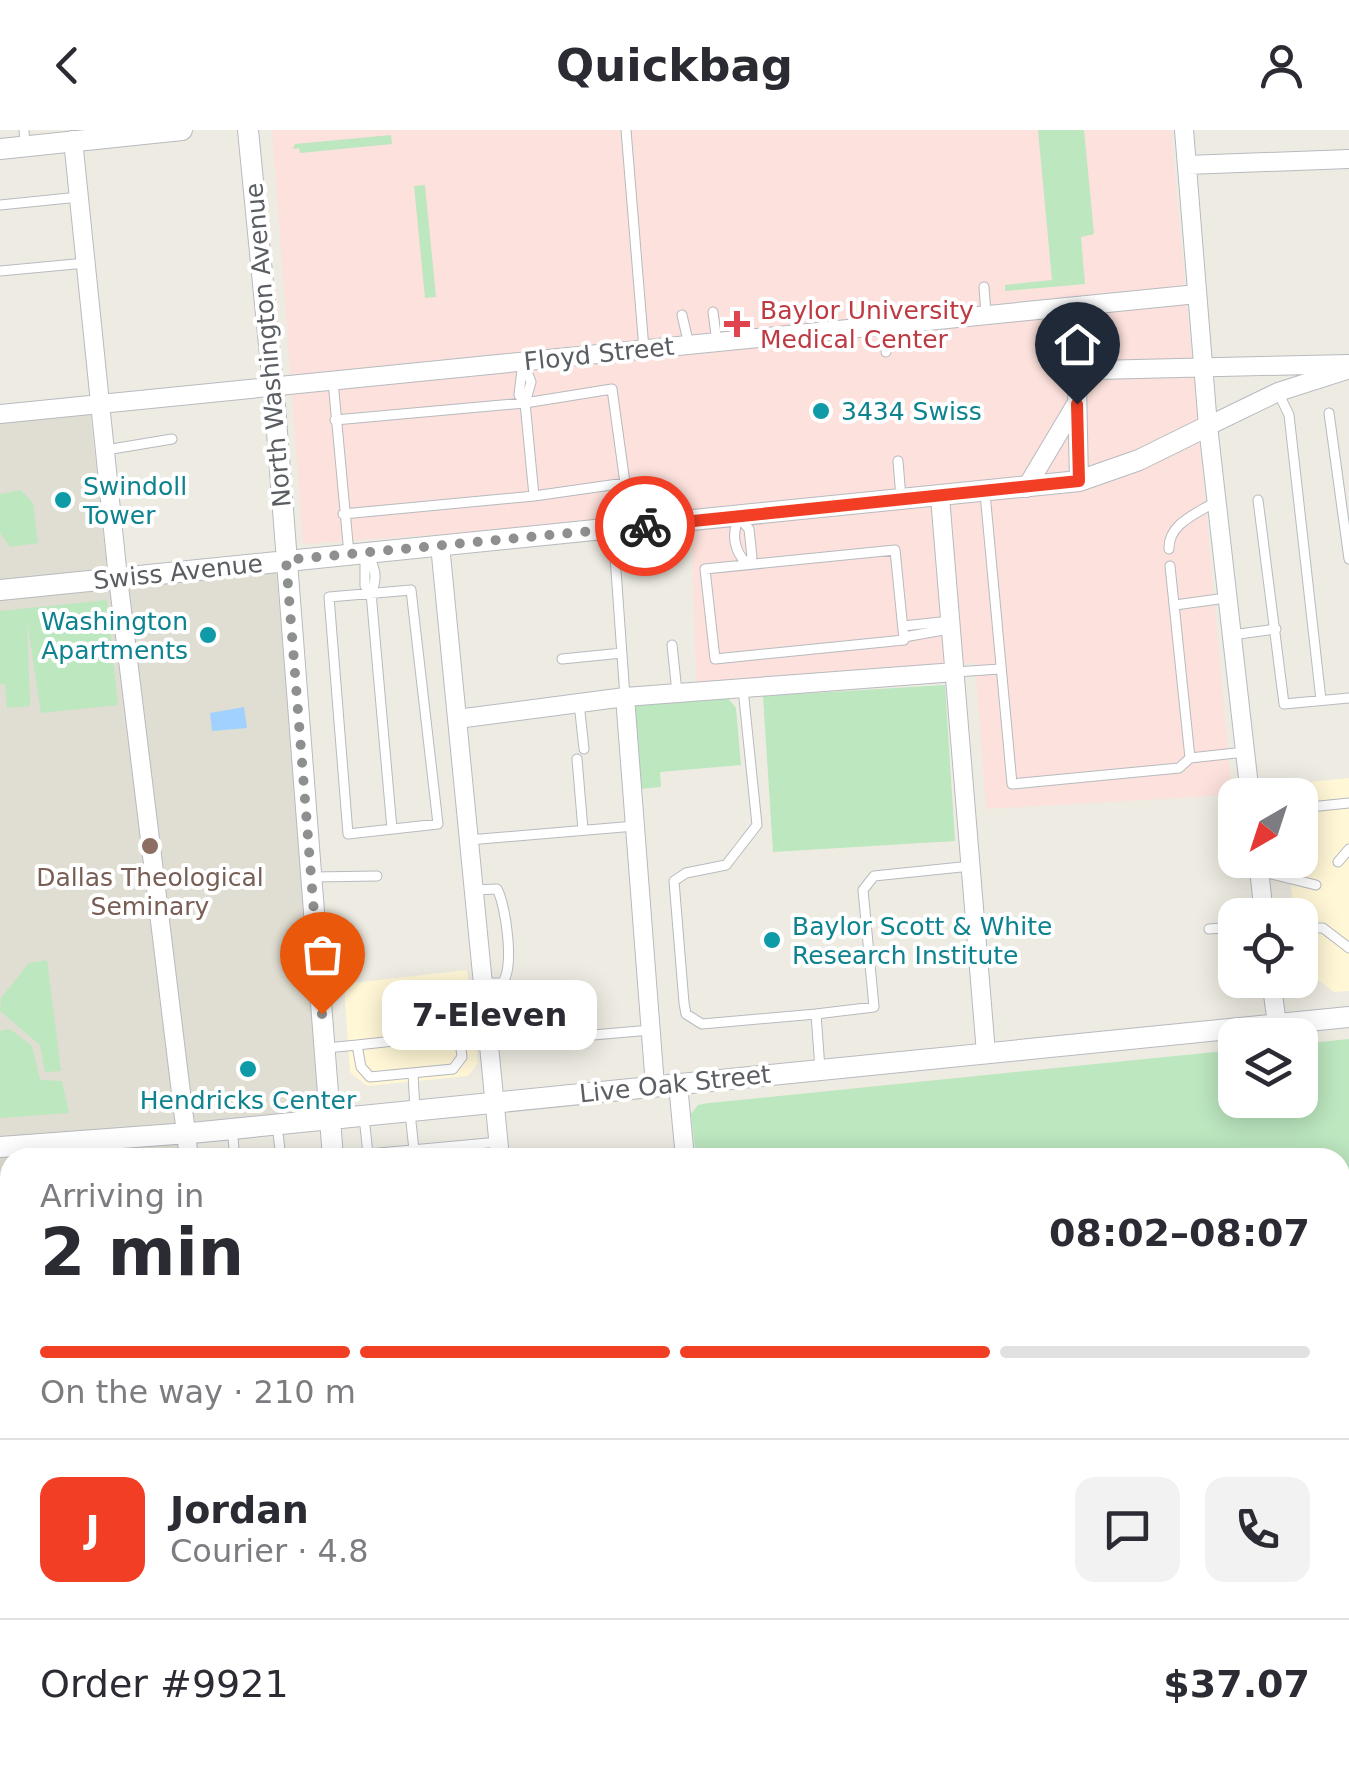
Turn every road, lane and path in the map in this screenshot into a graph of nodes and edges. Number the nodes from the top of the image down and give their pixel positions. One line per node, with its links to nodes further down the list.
1 (182, 130): 5 (street)
2 (248, 130): 28 (street, North Washington Avenue)
3 (626, 130): 22 (lane)
4 (1184, 130): 9 (street)
5 (83, 136): 6 (street); 10 (street)
6 (25, 138): 7 (street)
7 (0, 149)
8 (1349, 160): 9 (street)
9 (1187, 165): 15 (street)
10 (79, 197): 11 (lane); 12 (street)
11 (0, 205)
12 (86, 264): 13 (lane); 31 (street)
13 (0, 271)
14 (984, 287): 17 (lane)
15 (1198, 294): 17 (street, Floyd Street); 25 (street)
16 (713, 312): 20 (lane)
17 (986, 314): 19 (street, Floyd Street)
18 (682, 315): 21 (lane)
19 (884, 325): 20 (street, Floyd Street); 23 (lane)
20 (718, 342): 21 (street, Floyd Street)
21 (689, 344): 22 (street, Floyd Street)
22 (644, 349): 24 (street, Floyd Street)
23 (886, 352)
24 (523, 361): 27 (street, Floyd Street); 30 (lane)
25 (1203, 365): 26 (street); 32 (street); 36 (street)
26 (1349, 367): 29 (street, Swiss Avenue)
27 (333, 380): 28 (street, Floyd Street); 35 (lane)
28 (273, 386): 31 (street, Floyd Street); 55 (street, North Washington Avenue)
29 (1278, 392): 36 (street, Swiss Avenue); 76 (lane)
30 (525, 403): 35 (lane); 43 (lane); 43 (lane)
31 (101, 404): 34 (street, Floyd Street); 38 (street)
32 (1077, 404): 40 (street); 41 (street)
33 (1329, 413): 54 (lane)
34 (0, 414)
35 (335, 420): 48 (lane)
36 (1208, 426): 40 (street, Swiss Avenue); 47 (street)
37 (172, 439): 38 (lane)
38 (106, 450): 58 (street)
39 (898, 461): 46 (lane)
40 (1079, 481): 41 (street, Swiss Avenue)
41 (1026, 488): 42 (street, Swiss Avenue)
42 (985, 493): 44 (street, Swiss Avenue); 70 (lane)
43 (534, 496): 48 (lane)
44 (940, 497): 46 (street, Swiss Avenue); 63 (street)
45 (1258, 500): 64 (lane)
46 (902, 501): 49 (street, Swiss Avenue)
47 (1217, 501): 52 (lane); 61 (street)
48 (343, 514): 53 (lane)
49 (739, 518): 50 (street, Swiss Avenue); 56 (lane)
50 (613, 528): 51 (street, Swiss Avenue); 68 (lane)
51 (440, 545): 53 (street, Swiss Avenue); 78 (street)
52 (1169, 548)
53 (357, 553): 55 (street, Swiss Avenue); 60 (lane)
54 (1349, 559)
55 (286, 560): 58 (street, Swiss Avenue); 94 (street, North Washington Avenue)
56 (746, 564): 65 (lane); 65 (lane)
57 (1170, 566): 62 (lane)
58 (118, 578): 59 (street, Swiss Avenue); 123 (street)
59 (0, 590)
60 (371, 592): 87 (lane); 87 (lane); 87 (lane)
61 (1228, 598): 62 (lane); 66 (street)
62 (1174, 604): 81 (lane)
63 (952, 628): 65 (lane); 71 (street)
64 (1276, 629): 66 (lane); 76 (lane)
65 (903, 632)
66 (1232, 635): 80 (street)
67 (672, 644): 73 (lane)
68 (622, 654): 69 (lane); 74 (lane)
69 (562, 658)
70 (1000, 669): 71 (lane); 81 (lane)
71 (955, 672): 72 (street); 92 (street)
72 (743, 688): 73 (street); 103 (lane)
73 (678, 694): 74 (street)
74 (626, 698): 77 (street); 86 (street)
75 (1349, 698): 76 (lane)
76 (1320, 700)
77 (579, 703): 78 (street); 79 (lane)
78 (457, 719): 89 (street)
79 (584, 748)
80 (1245, 752): 81 (lane); 83 (street)
81 (1190, 758)
82 (577, 759): 88 (lane)
83 (1248, 778)
84 (1349, 803): 85 (lane)
85 (1318, 806)
86 (635, 826): 88 (lane); 106 (street)
87 (392, 829)
88 (583, 830): 89 (lane)
89 (469, 840): 97 (street)
90 (1349, 850): 91 (lane)
91 (1338, 862)
92 (971, 866): 103 (lane); 112 (street)
93 (377, 876): 94 (lane)
94 (311, 878): 111 (street, North Washington Avenue)
95 (1296, 878): 96 (lane)
96 (1316, 885)
97 (473, 890): 102 (street); 102 (lane)
98 (1318, 928): 101 (lane)
99 (1218, 929): 100 (lane)
100 (1210, 930)
101 (1349, 948)
102 (483, 983): 109 (street)
103 (816, 1014): 113 (lane)
104 (1349, 1017): 105 (street, Live Oak Street)
105 (1318, 1020)
106 (651, 1030): 109 (lane); 116 (street)
107 (1218, 1030): 112 (street, Live Oak Street)
108 (459, 1034): 109 (lane); 110 (lane); 114 (lane)
109 (488, 1038): 117 (street)
110 (357, 1045): 111 (lane); 114 (lane)
111 (324, 1049): 120 (street, North Washington Avenue)
112 (986, 1053): 113 (street, Live Oak Street)
113 (820, 1069): 115 (street, Live Oak Street)
114 (413, 1074): 118 (lane)
115 (678, 1084): 116 (street, Live Oak Street); 135 (street)
116 (655, 1086): 117 (street, Live Oak Street)
117 (495, 1102): 118 (street, Live Oak Street); 134 (street)
118 (412, 1110): 119 (street, Live Oak Street); 131 (lane)
119 (364, 1116): 120 (street, Live Oak Street); 130 (lane)
120 (329, 1118): 121 (street, Live Oak Street); 129 (street, North Washington Avenue)
121 (277, 1124): 122 (street, Live Oak Street); 128 (lane)
122 (232, 1129): 123 (street, Live Oak Street); 127 (lane)
123 (186, 1134): 125 (street, Live Oak Street); 126 (street)
124 (463, 1146): 132 (lane); 133 (lane)
125 (0, 1147)
126 (188, 1148)
127 (234, 1148)
128 (280, 1148)
129 (332, 1148)
130 (368, 1148)
131 (414, 1148)
132 (438, 1148)
133 (482, 1148)
134 (500, 1148)
135 (684, 1148)

